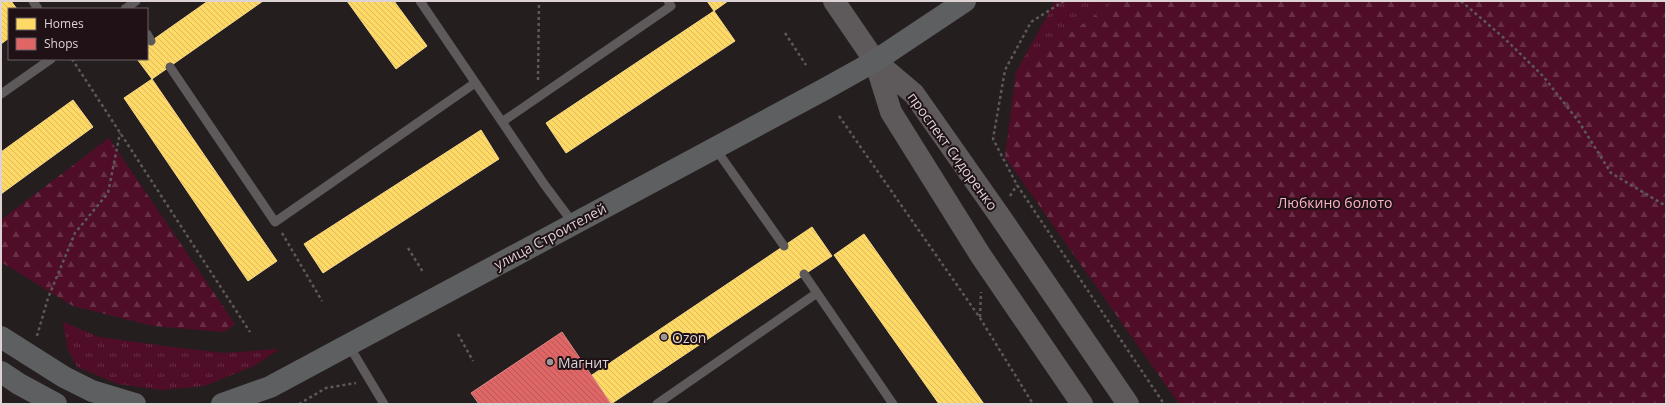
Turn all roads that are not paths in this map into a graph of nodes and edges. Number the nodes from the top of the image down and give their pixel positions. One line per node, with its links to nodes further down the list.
1 (420, 1): 8 (lane)
2 (668, 1): 10 (lane)
3 (834, 1): 6 (main road)
4 (965, 1): 6 (main road, улица Строителей)
5 (50, 60): 9 (lane)
6 (875, 61): 11 (main road, улица Строителей); 26 (main road, проспект Сидоренко); 27 (main road, проспект Сидоренко)
7 (170, 67): 8 (lane)
8 (475, 83): 10 (lane)
9 (1, 94)
10 (502, 122): 12 (lane)
11 (716, 148): 12 (main road, улица Строителей); 13 (lane)
12 (573, 223): 17 (main road, улица Строителей)
13 (784, 246)
14 (804, 274): 15 (lane)
15 (817, 293): 24 (lane); 25 (lane)
16 (1, 336): 19 (main road)
17 (348, 344): 22 (main road, улица Строителей); 23 (lane)
18 (1, 372): 20 (main road)
19 (93, 398): 21 (main road)
20 (56, 404)
21 (135, 404)
22 (222, 404)
23 (384, 404)
24 (657, 404)
25 (893, 404)
26 (1082, 404)
27 (1128, 404)

